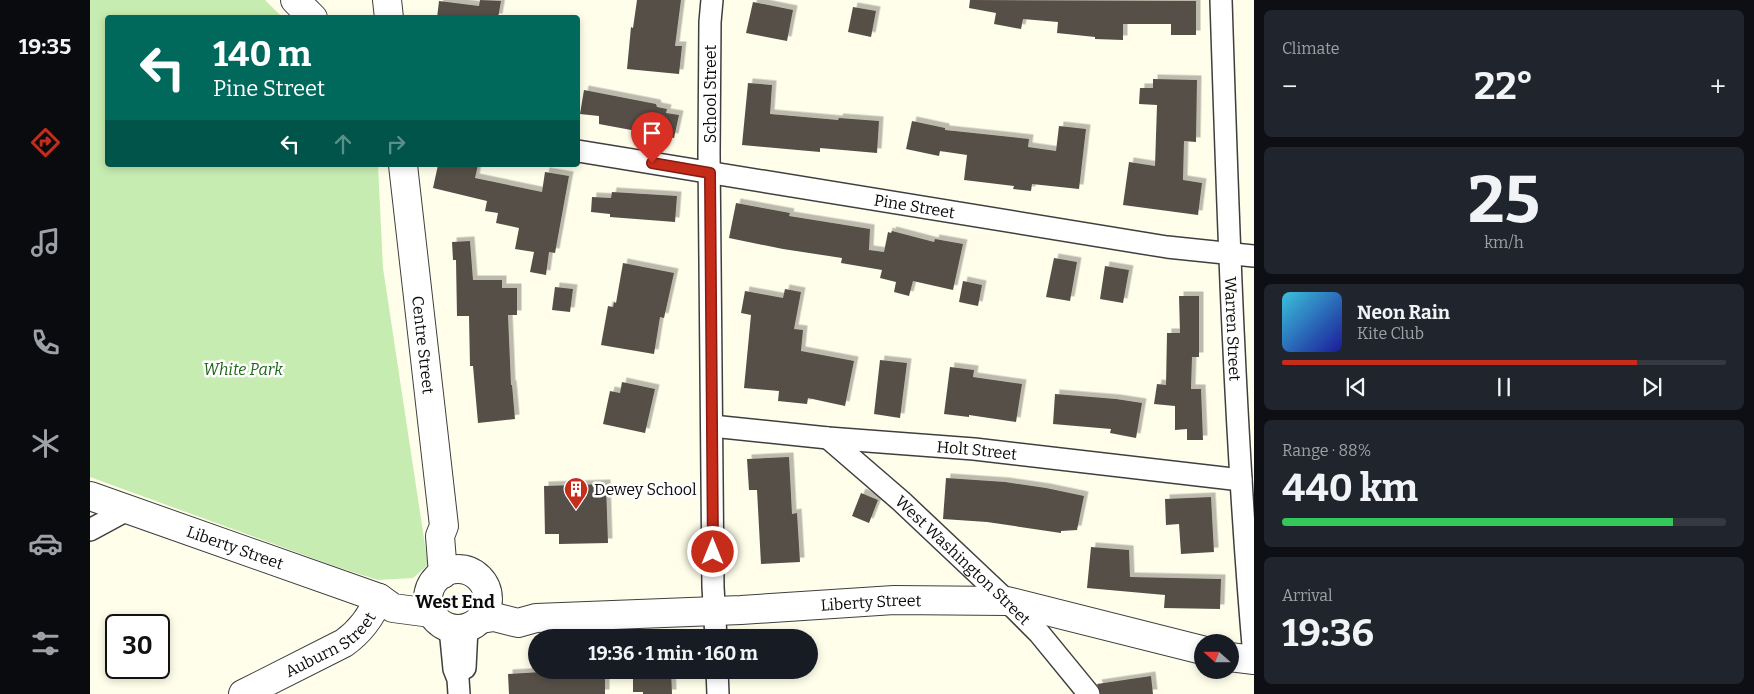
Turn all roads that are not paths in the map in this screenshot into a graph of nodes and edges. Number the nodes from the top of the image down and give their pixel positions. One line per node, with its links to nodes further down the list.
1 (295, 0): 5 (street)
2 (387, 0): 6 (street)
3 (712, 0): 9 (street, School Street)
4 (1221, 0): 10 (street, Warren Street)
5 (310, 15)
6 (388, 15)
7 (580, 151): 9 (street, Pine Street)
8 (404, 167): 20 (street, Centre Street)
9 (710, 173): 10 (street, Pine Street); 12 (street, School Street)
10 (1230, 254): 11 (street, Pine Street); 14 (street, Warren Street)
11 (1254, 256)
12 (712, 426): 13 (street, Holt Street); 21 (street, School Street)
13 (828, 438): 14 (street, Holt Street); 19 (street, West Washington Street)
14 (1241, 480): 24 (street, Warren Street)
15 (90, 496): 16 (street, Liberty Street)
16 (127, 510): 17 (street); 18 (street, Liberty Street)
17 (90, 530)
18 (379, 598): 20 (street, Liberty Street); 27 (street, Auburn Street)
19 (1007, 601): 21 (street, Liberty Street); 22 (street, Liberty Street); 29 (street, West Washington Street)
20 (457, 602): 21 (street, Liberty Street); 26 (street, Centre Street)
21 (715, 624)
22 (1194, 648)
23 (1239, 657): 24 (street)
24 (1254, 658)
25 (717, 679): 28 (street)
26 (459, 686)
27 (243, 694)
28 (718, 694)
29 (1089, 694)

